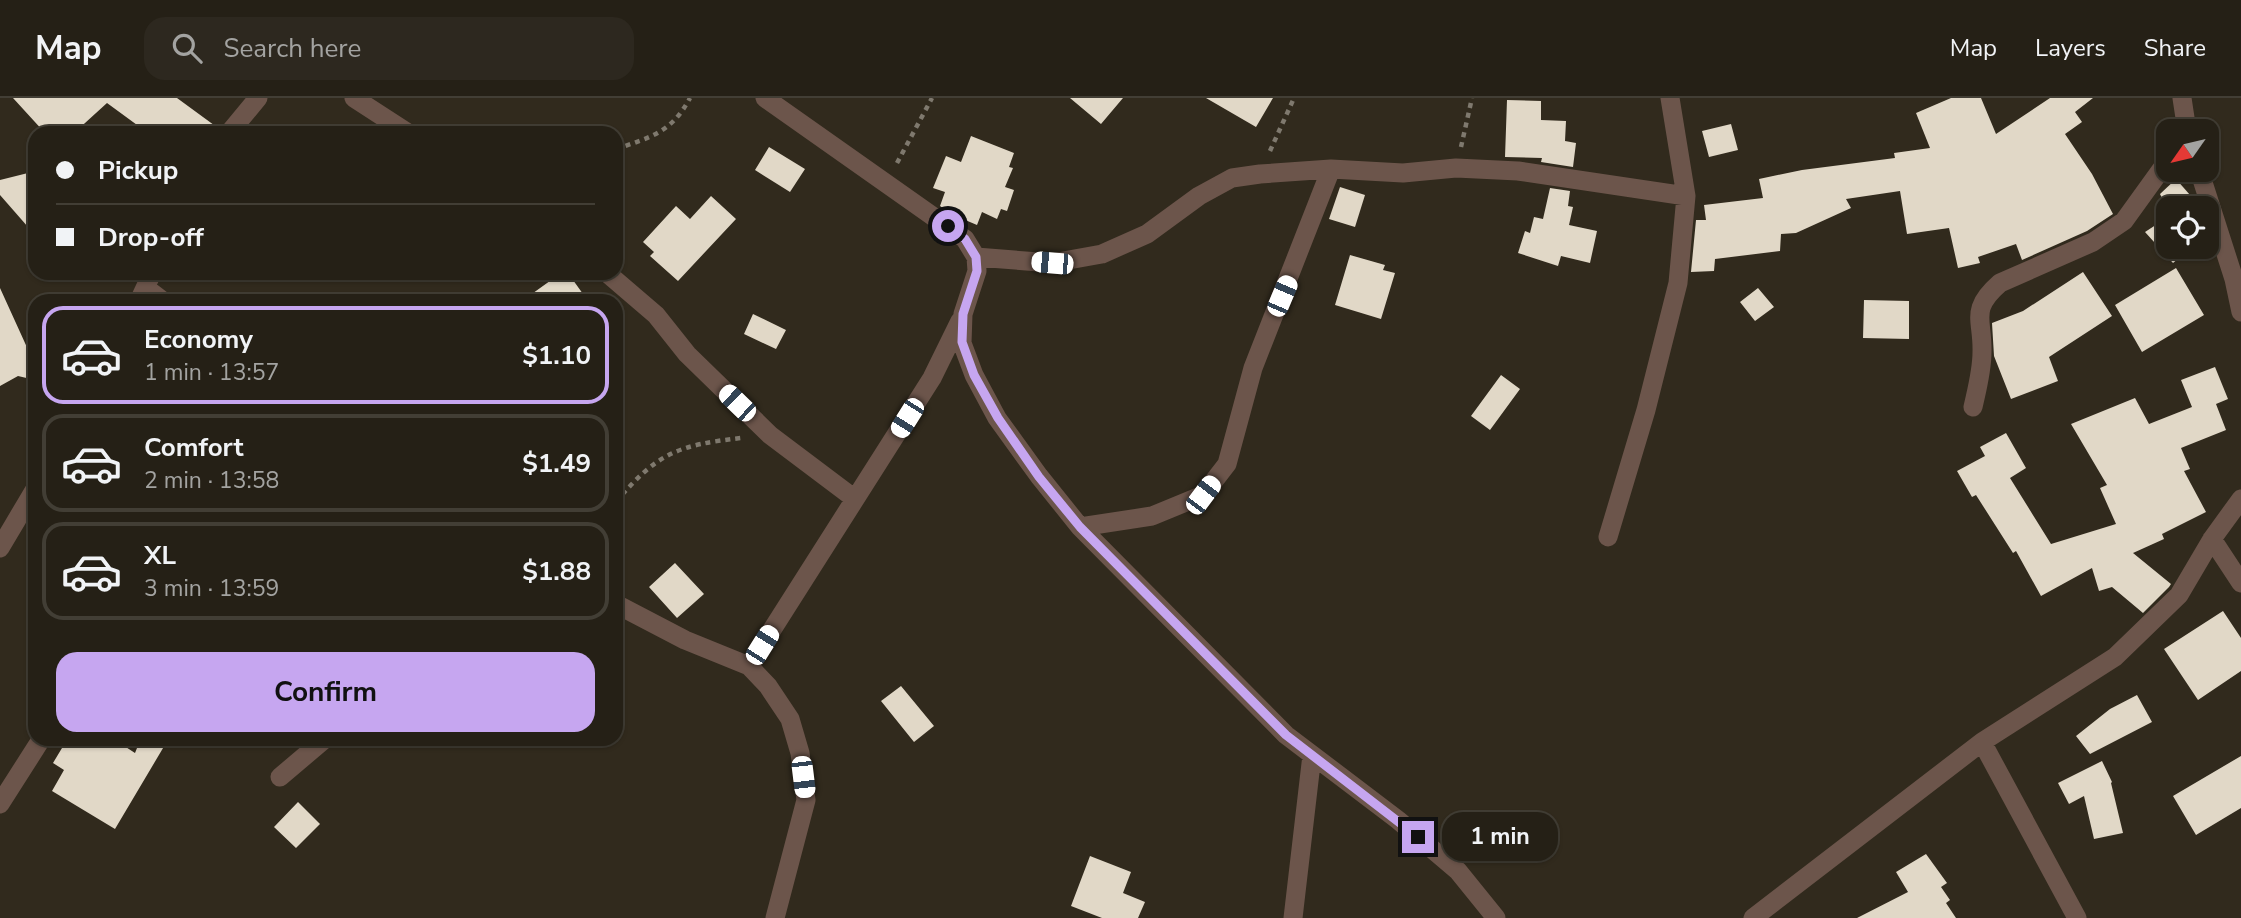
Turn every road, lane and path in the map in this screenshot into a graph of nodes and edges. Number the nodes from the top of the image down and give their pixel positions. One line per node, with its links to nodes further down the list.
1 (258, 98): 11 (street)
2 (354, 98): 12 (street)
3 (690, 98): 13 (path)
4 (765, 98): 19 (street)
5 (932, 98): 19 (path)
6 (1294, 98): 16 (path)
7 (1472, 98): 14 (path)
8 (1670, 98): 20 (street)
9 (2182, 98): 10 (street)
10 (2185, 119)
11 (235, 126)
12 (397, 126)
13 (623, 147)
14 (1456, 168): 15 (street); 20 (street)
15 (1331, 169): 16 (street); 32 (street)
16 (1260, 174): 21 (street)
17 (2156, 177): 26 (street)
18 (2203, 182): 22 (street)
19 (886, 183): 21 (street)
20 (1686, 196): 33 (street)
21 (976, 257): 25 (street)
22 (2237, 278): 24 (street)
23 (615, 280): 27 (street)
24 (2241, 312)
25 (963, 314): 29 (street); 32 (street)
26 (1973, 407)
27 (770, 435): 28 (path); 29 (street)
28 (623, 494)
29 (855, 499): 38 (street)
30 (2241, 499): 34 (street)
31 (28, 501): 35 (street)
32 (1080, 527): 42 (street)
33 (1608, 537)
34 (2212, 539): 36 (street); 39 (street)
35 (0, 548)
36 (2241, 583)
37 (623, 608): 38 (street)
38 (749, 666): 45 (street)
39 (1982, 742): 48 (street); 49 (street)
40 (37, 746): 44 (street)
41 (317, 746): 43 (street)
42 (1312, 755): 46 (street); 47 (street)
43 (280, 777)
44 (0, 804)
45 (775, 918)
46 (1293, 918)
47 (1496, 918)
48 (1753, 918)
49 (2077, 918)

